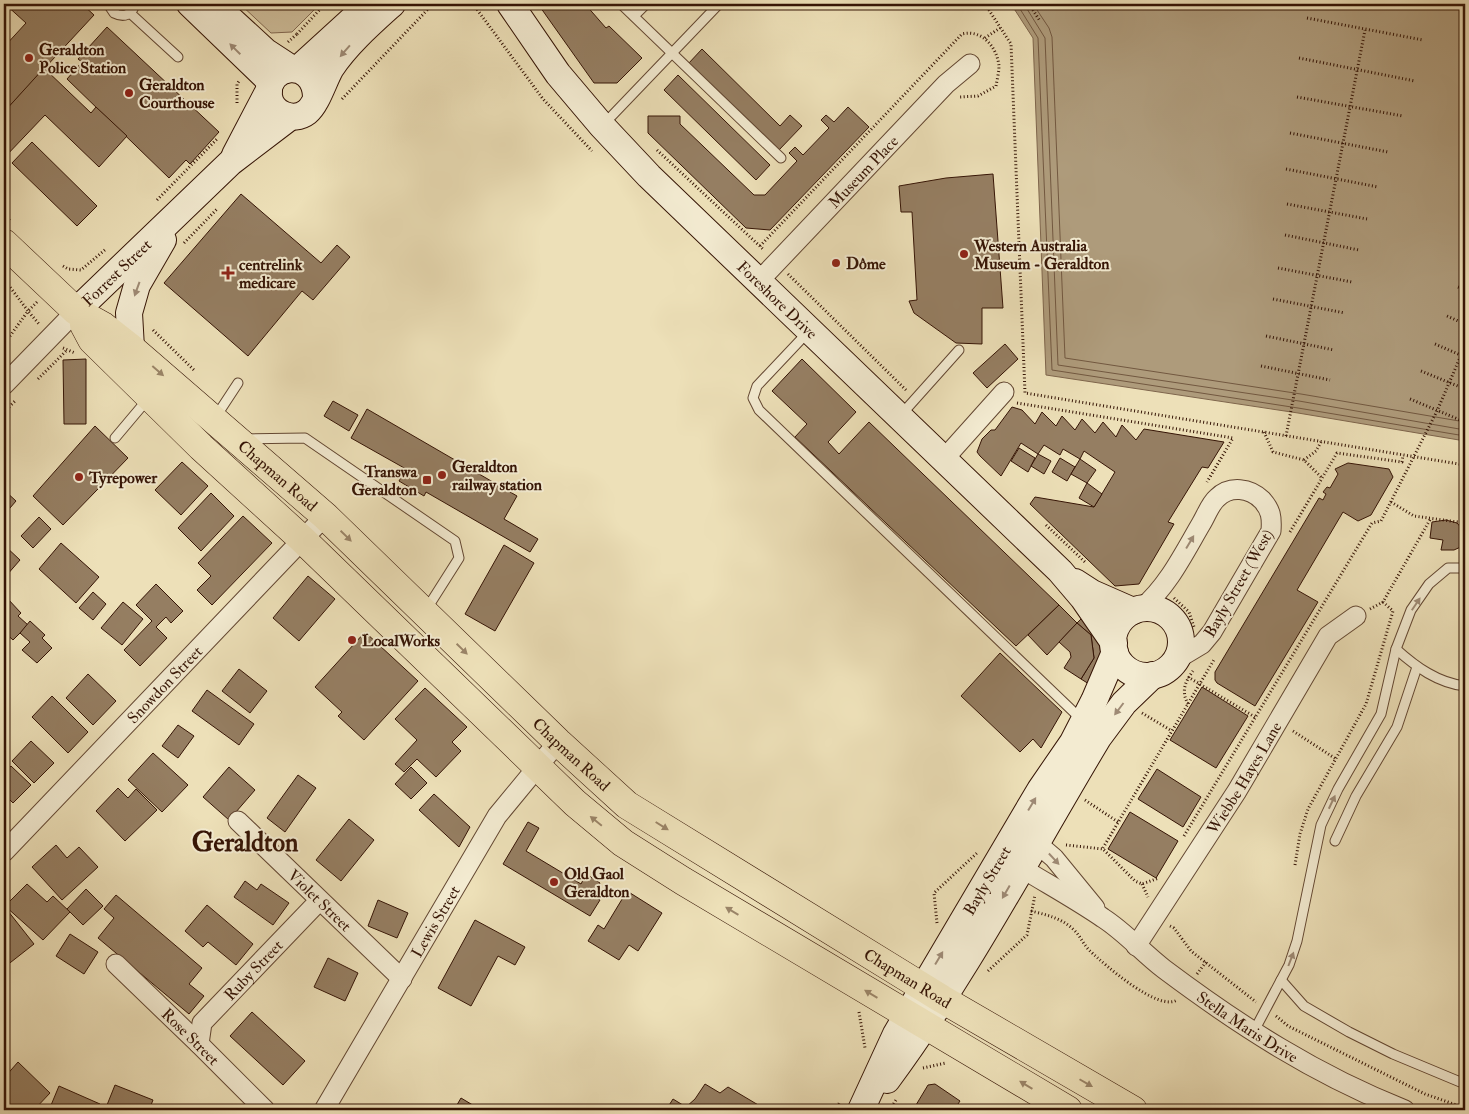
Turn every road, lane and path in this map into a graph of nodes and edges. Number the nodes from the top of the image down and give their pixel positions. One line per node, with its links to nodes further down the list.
1 (108, 4): 15 (lane)
2 (135, 4): 15 (lane)
3 (190, 4): 27 (street, one-way to 3)
4 (214, 4): 27 (street)
5 (325, 4): 21 (path)
6 (367, 4): 27 (street, Forrest Street)
7 (392, 4): 30 (street, one-way to 30)
8 (433, 4): 30 (path)
9 (621, 4): 16 (lane)
10 (646, 4): 16 (lane)
11 (718, 4): 23 (lane)
12 (985, 4): 19 (path)
13 (1029, 4): 18 (path)
14 (510, 6): 35 (street, Foreshore Drive)
15 (130, 13): 24 (lane)
16 (634, 16): 23 (lane)
17 (1307, 18): 22 (path)
18 (1040, 21)
19 (1000, 28): 52 (path); 99 (path)
20 (1365, 30): 100 (path)
21 (303, 40)
22 (1423, 40)
23 (672, 52): 35 (lane); 40 (lane)
24 (178, 57)
25 (1299, 58): 28 (path)
26 (970, 64): 60 (street, Museum Place)
27 (282, 78): 30 (street); 34 (street); 41 (street, Forrest Street)
28 (1415, 80)
29 (1297, 97): 33 (path)
30 (328, 98): 34 (street, Forrest Street)
31 (237, 103): 32 (path)
32 (234, 112)
33 (1403, 116)
34 (290, 117): 41 (street, Forrest Street)
35 (602, 126): 60 (street, Foreshore Drive)
36 (1290, 133): 39 (path)
37 (221, 136): 46 (path)
38 (650, 144): 52 (path)
39 (1388, 152)
40 (781, 158)
41 (231, 162): 46 (street, Forrest Street)
42 (1286, 169): 43 (path)
43 (1378, 187)
44 (222, 203): 53 (path)
45 (1288, 204): 48 (path)
46 (166, 208): 67 (street, Forrest Street); 78 (street, one-way to 78)
47 (4, 215): 49 (path)
48 (1367, 219)
49 (11, 235): 67 (main road, Chapman Road)
50 (1285, 236): 54 (path)
51 (112, 244): 56 (path)
52 (760, 246): 55 (path)
53 (177, 250)
54 (1359, 250)
55 (766, 252)
56 (60, 264)
57 (1278, 268): 61 (path)
58 (784, 270): 95 (path)
59 (4, 279): 66 (path)
60 (759, 280): 73 (street, Foreshore Drive)
61 (1352, 282)
62 (1458, 287): 63 (path)
63 (1465, 290)
64 (1273, 299): 68 (path)
65 (34, 304): 66 (path)
66 (28, 311): 70 (path); 74 (path)
67 (76, 311): 78 (main road, Chapman Road); 90 (street, Forrest Street); 92 (main road, Chapman Road)
68 (1345, 313)
69 (1446, 316): 71 (path)
70 (37, 321)
71 (1465, 324)
72 (151, 329): 86 (path)
73 (810, 330): 95 (street, Foreshore Drive); 137 (lane)
74 (10, 336)
75 (1266, 336): 80 (path)
76 (1435, 344): 82 (path)
77 (1465, 346): 82 (path)
78 (131, 348): 97 (main road, Chapman Road, one-way to 97)
79 (959, 350): 95 (lane)
80 (1334, 350)
81 (66, 351): 85 (path)
82 (1463, 356): 88 (path)
83 (1261, 366): 87 (path)
84 (1422, 371): 88 (path)
85 (44, 373)
86 (199, 375)
87 (1330, 380)
88 (1450, 382): 91 (path); 96 (path)
89 (238, 383): 97 (lane)
90 (4, 384)
91 (1465, 389)
92 (151, 396): 101 (lane); 116 (main road, Chapman Road)
93 (1007, 397): 106 (street); 110 (path)
94 (1410, 400): 96 (path)
95 (907, 407): 106 (street, Foreshore Drive)
96 (1437, 411): 98 (path); 105 (path)
97 (214, 420): 102 (main road, Chapman Road)
98 (1465, 422)
99 (1264, 432): 100 (path); 107 (path)
100 (1286, 436): 103 (path)
101 (115, 438)
102 (236, 439): 112 (main road, Chapman Road); 121 (lane)
103 (1321, 442): 104 (path); 107 (path)
104 (1403, 455): 105 (path); 109 (path)
105 (1414, 457): 108 (path); 111 (path)
106 (944, 459): 118 (street, Foreshore Drive)
107 (1304, 460): 109 (path)
108 (1465, 465)
109 (1322, 478): 115 (path)
110 (1205, 485)
111 (1391, 502): 113 (path); 136 (path)
112 (325, 516): 116 (street, Snowdon Street); 121 (main road, Chapman Road, one-way to 121)
113 (1431, 518): 114 (path); 141 (path)
114 (1465, 523)
115 (1287, 537)
116 (303, 540): 142 (main road, Chapman Road); 150 (street, Snowdon Street)
117 (1465, 568): 125 (lane, one-way to 117)
118 (1060, 571): 120 (street, Foreshore Drive); 124 (street, Foreshore Drive)
119 (1168, 593): 123 (path)
120 (1137, 610): 124 (street); 130 (street); 130 (street, Bayly Street (West), one-way to 130)
121 (424, 612): 140 (main road, Chapman Road, one-way to 140)
122 (1356, 616): 161 (street, Wiebbe Hayes Lane)
123 (1195, 632)
124 (1115, 647): 131 (street); 137 (street, Bayly Street)
125 (1396, 649): 129 (lane); 167 (lane, one-way to 125)
126 (1216, 656): 128 (path)
127 (1203, 663): 128 (path)
128 (1211, 665): 132 (path)
129 (1418, 667): 133 (lane); 147 (lane)
130 (1187, 668): 131 (street); 132 (path); 134 (path)
131 (1153, 675): 146 (street, Bayly Street, one-way to 146)
132 (1200, 684): 134 (path); 136 (path)
133 (1465, 686)
134 (1188, 704): 139 (path)
135 (1135, 708): 139 (path)
136 (1255, 717): 148 (path)
137 (1084, 721): 146 (street, Bayly Street, one-way to 137)
138 (1287, 727): 141 (path)
139 (1172, 731): 145 (path)
140 (558, 742): 142 (street, Lewis Street); 168 (main road, Chapman Road, one-way to 168)
141 (1336, 759): 152 (path)
142 (537, 766): 166 (street, Lewis Street); 173 (main road, Chapman Road, one-way to 142)
143 (1082, 799): 145 (path)
144 (238, 821): 157 (street, Violet Street)
145 (1118, 822): 149 (path)
146 (1038, 839): 149 (path); 151 (street, Bayly Street); 159 (street, Stella Maris Drive, one-way to 159)
147 (1335, 841)
148 (1179, 845)
149 (1103, 849): 154 (path)
150 (4, 852)
151 (1011, 861): 159 (street, Stella Maris Drive); 168 (street, Bayly Street)
152 (1296, 865)
153 (1163, 870): 154 (path)
154 (1142, 884): 156 (path)
155 (1035, 895): 158 (path)
156 (1148, 897)
157 (319, 901): 166 (street, Violet Street); 175 (street, Ruby Street)
158 (1031, 911): 164 (path); 169 (path)
159 (1104, 918): 161 (street, Stella Maris Drive)
160 (1168, 925): 162 (path)
161 (1136, 946): 174 (street, Stella Maris Drive)
162 (1206, 962): 165 (path); 170 (path)
163 (116, 964): 175 (street, Rose Street)
164 (986, 972)
165 (1194, 978)
166 (402, 979): 181 (street, Lewis Street)
167 (1281, 980): 174 (lane); 177 (lane)
168 (932, 993): 173 (street, Bayly Street); 185 (main road, Chapman Road, one-way to 185)
169 (1181, 997)
170 (1251, 998)
171 (859, 1011): 176 (path)
172 (1277, 1016): 179 (path)
173 (916, 1021): 178 (street, Bayly Street); 183 (street, Bayly Street); 184 (main road, Chapman Road, one-way to 173)
174 (1253, 1033): 186 (street, Stella Maris Drive)
175 (199, 1044): 180 (street, Rose Street)
176 (867, 1055)
177 (1465, 1084)
178 (852, 1102): 182 (path)
179 (1465, 1108)
180 (265, 1110)
181 (324, 1110)
182 (835, 1110)
183 (865, 1110)
184 (1068, 1110)
185 (1133, 1110)
186 (1405, 1110)

